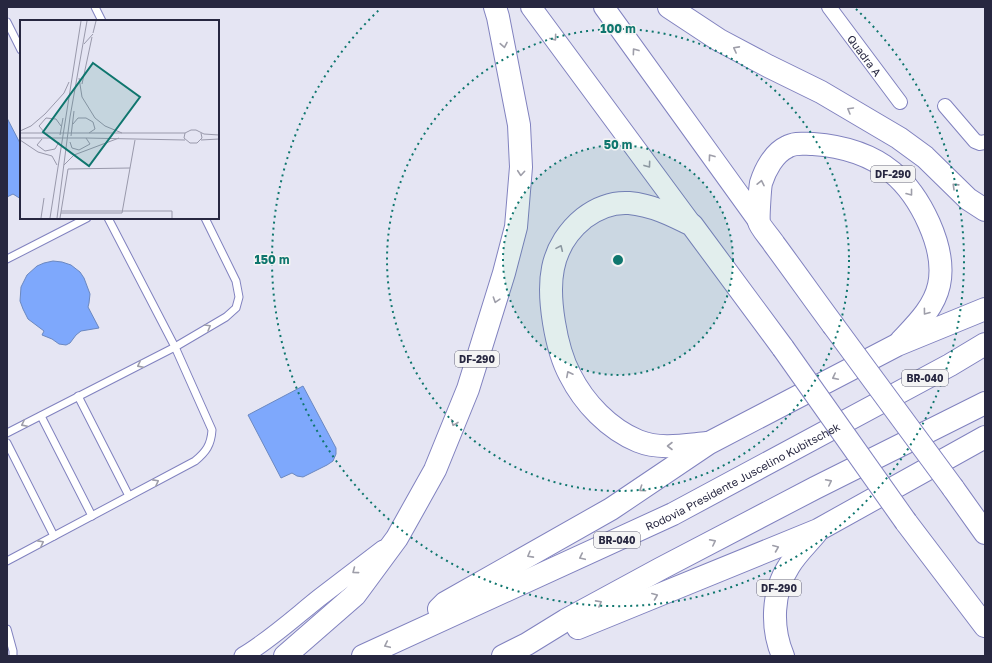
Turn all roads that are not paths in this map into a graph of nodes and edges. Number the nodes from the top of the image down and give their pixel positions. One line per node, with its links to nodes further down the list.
1 (95, 7): 7 (lane)
2 (495, 7): 36 (highway, DF-290, one-way to 36)
3 (531, 7): 18 (main road, one-way to 18)
4 (604, 7): 17 (main road, one-way to 4)
5 (669, 7): 13 (highway, DF-290, one-way to 5)
6 (830, 7): 10 (street, Quadra A)
7 (102, 20)
8 (7, 22): 9 (lane)
9 (20, 48)
10 (900, 102)
11 (945, 106): 12 (street)
12 (985, 142)
13 (985, 210)
14 (85, 219): 19 (lane)
15 (109, 219): 23 (lane)
16 (205, 219): 23 (lane, one-way to 16)
17 (759, 222): 22 (highway, DF-290, one-way to 22); 34 (highway, bridge)
18 (692, 225): 30 (highway, one-way to 18); 38 (highway, bridge)
19 (7, 258)
20 (985, 309): 22 (highway)
21 (985, 344): 40 (highway, Rodovia Presidente Juscelino Kubitschek / BR-040, one-way to 40)
22 (897, 345): 30 (highway, one-way to 30)
23 (175, 347): 24 (lane, one-way to 24); 31 (lane, one-way to 23)
24 (78, 396): 26 (lane); 31 (lane)
25 (985, 403): 41 (highway, one-way to 25)
26 (41, 416): 27 (lane, one-way to 27); 32 (lane)
27 (7, 433)
28 (983, 439): 33 (highway)
29 (7, 443): 35 (lane)
30 (709, 443): 40 (highway, one-way to 40)
31 (129, 496): 32 (lane)
32 (92, 516): 35 (lane)
33 (818, 530): 41 (highway, one-way to 33); 47 (highway, DF-290)
34 (985, 533)
35 (54, 536): 37 (lane, one-way to 35)
36 (397, 538): 43 (street, one-way to 43); 44 (highway, DF-290)
37 (7, 561)
38 (985, 626)
39 (7, 629): 42 (lane)
40 (415, 632): 45 (highway, Rodovia Presidente Juscelino Kubitschek / BR-040, one-way to 45)
41 (527, 644): 46 (highway)
42 (13, 656)
43 (243, 656)
44 (285, 656)
45 (363, 656)
46 (504, 656)
47 (783, 656)

